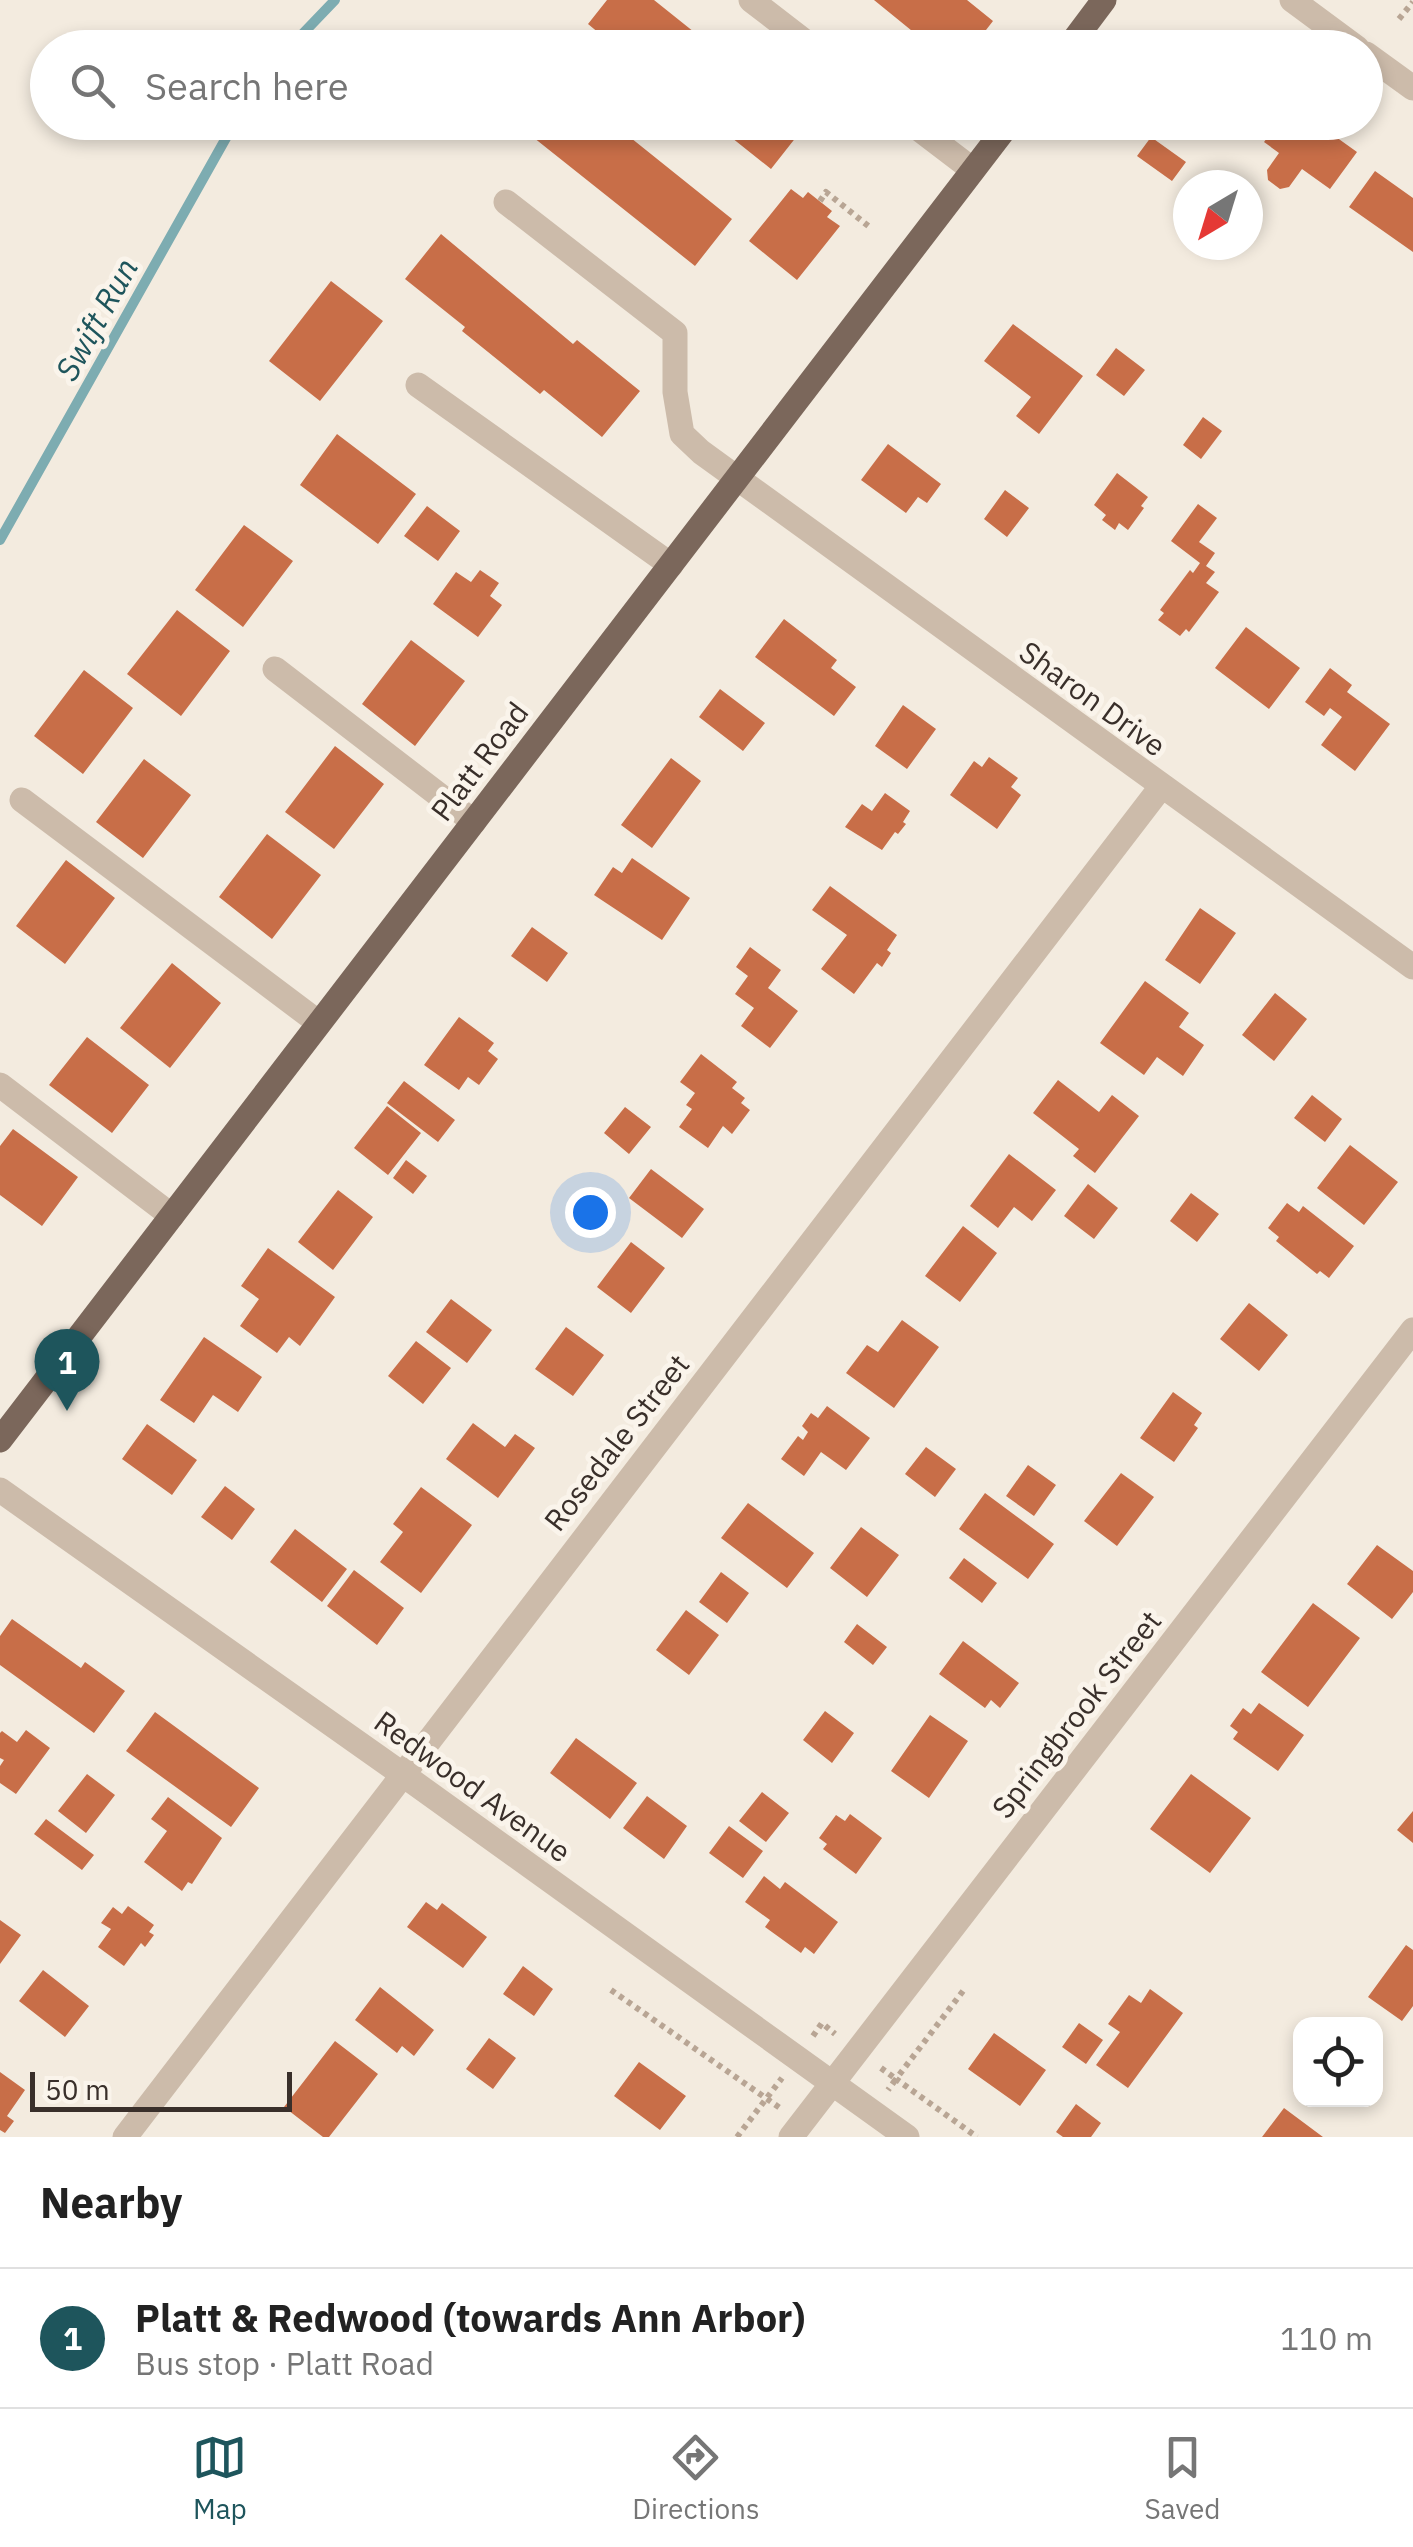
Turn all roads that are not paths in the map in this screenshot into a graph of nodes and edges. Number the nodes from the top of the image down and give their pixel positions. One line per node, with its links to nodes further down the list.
1 (751, 0): 4 (street)
2 (1104, 0): 5 (main road)
3 (1292, 0): 6 (street)
4 (790, 30)
5 (1082, 30)
6 (1333, 30)
7 (1383, 66): 8 (street)
8 (1413, 88)
9 (934, 140): 11 (street)
10 (996, 140): 11 (main road, Platt Road)
11 (973, 170): 14 (main road, Platt Road)
12 (506, 202): 14 (street, Sharon Drive)
13 (418, 386): 15 (street)
14 (736, 478): 15 (main road, Platt Road); 17 (street, Sharon Drive)
15 (671, 565): 19 (main road, Platt Road)
16 (275, 669): 19 (street)
17 (1161, 788): 20 (street, Sharon Drive); 27 (street, Rosedale Street)
18 (22, 800): 21 (street)
19 (474, 822): 21 (main road, Platt Road)
20 (1413, 967)
21 (319, 1023): 23 (main road, Platt Road)
22 (0, 1085): 23 (street)
23 (172, 1216): 25 (main road, Platt Road)
24 (1413, 1330): 28 (street, Springbrook Street)
25 (0, 1440)
26 (0, 1490): 27 (street, Redwood Avenue)
27 (402, 1774): 28 (street, Redwood Avenue); 30 (street, Rosedale Street)
28 (832, 2083): 29 (street, Springbrook Street); 31 (street, Redwood Avenue)
29 (796, 2130)
30 (125, 2137)
31 (907, 2137)

